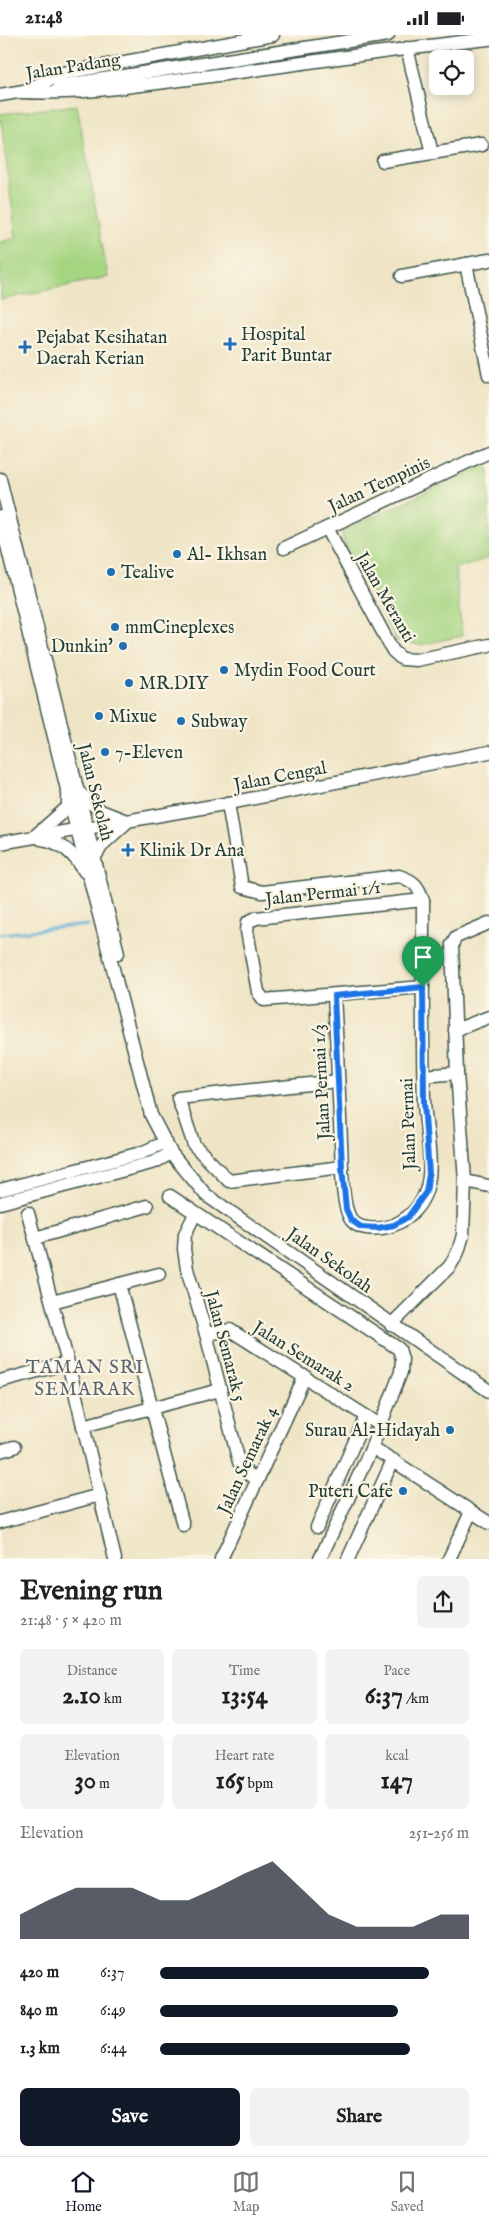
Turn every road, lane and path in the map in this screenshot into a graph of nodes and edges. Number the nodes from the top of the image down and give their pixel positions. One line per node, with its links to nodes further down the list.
1 (273, 35): 5 (street)
2 (388, 35): 5 (street, Jalan Padang)
3 (489, 39): 4 (street)
4 (406, 48): 5 (street); 8 (street)
5 (22, 92): 6 (street, Jalan Padang)
6 (0, 95)
7 (481, 145): 8 (street)
8 (432, 153): 9 (street)
9 (383, 161)
10 (489, 260): 11 (street)
11 (466, 264): 12 (street); 13 (street)
12 (402, 276)
13 (489, 375)
14 (489, 452): 17 (street, Jalan Tempinis)
15 (0, 479): 21 (street, Jalan Sekolah)
16 (0, 517): 21 (street, Jalan Sekolah)
17 (327, 528): 18 (street, Jalan Tempinis); 19 (street, Jalan Meranti)
18 (284, 548)
19 (489, 645)
20 (489, 752): 22 (street, Jalan Cengal)
21 (73, 794): 23 (street); 24 (street, Jalan Sekolah); 25 (street)
22 (228, 803): 23 (street, Jalan Cengal); 29 (street)
23 (128, 821): 24 (street, Jalan Cengal); 27 (street)
24 (82, 829): 25 (street, Jalan Cengal); 27 (street, Jalan Sekolah); 28 (street, Jalan Sekolah)
25 (34, 838): 26 (street, Jalan Cengal); 28 (street)
26 (0, 843)
27 (94, 858): 39 (street, Jalan Sekolah)
28 (90, 882): 38 (street, Jalan Sekolah)
29 (424, 900): 31 (street, Jalan Permai); 32 (street, Jalan Permai 1/1)
30 (489, 923): 34 (street)
31 (423, 987): 32 (street); 36 (street, Jalan Permai)
32 (334, 996): 37 (street, Jalan Permai 1/3)
33 (489, 1017): 34 (street)
34 (455, 1029): 35 (street)
35 (457, 1073): 36 (street); 42 (street)
36 (424, 1076): 41 (street, Jalan Permai)
37 (338, 1081): 41 (street, Jalan Permai 1/3); 41 (street)
38 (151, 1115): 39 (street, Jalan Sekolah); 40 (street)
39 (169, 1148): 40 (street); 46 (street); 54 (street, Jalan Sekolah)
40 (141, 1153): 44 (street)
41 (342, 1167)
42 (464, 1181): 43 (street); 54 (street)
43 (489, 1186)
44 (0, 1190)
45 (170, 1196): 49 (street)
46 (0, 1203)
47 (147, 1206): 50 (street)
48 (28, 1213): 50 (street)
49 (195, 1215): 55 (street, Jalan Semarak 5); 63 (street)
50 (35, 1238): 53 (street)
51 (159, 1274): 52 (street)
52 (119, 1284): 53 (street); 61 (street)
53 (52, 1302): 56 (street)
54 (391, 1325): 60 (street, Jalan Sekolah)
55 (206, 1334): 57 (street, Jalan Semarak 2); 59 (street, Jalan Semarak 5)
56 (68, 1363): 58 (street); 64 (street)
57 (305, 1376): 62 (street, Jalan Semarak 2); 69 (street, Jalan Semarak 4)
58 (0, 1380)
59 (220, 1389): 61 (street); 69 (street, Jalan Semarak 5)
60 (489, 1391)
61 (152, 1408): 64 (street); 74 (street)
62 (366, 1416): 63 (street, Jalan Semarak 2); 75 (street)
63 (380, 1425): 66 (street)
64 (83, 1426): 70 (street)
65 (14, 1447): 67 (street)
66 (372, 1447): 68 (street); 78 (street)
67 (0, 1451)
68 (393, 1460): 71 (street); 79 (street)
69 (258, 1479): 77 (street, Jalan Semarak 4)
70 (100, 1495): 72 (street); 76 (street)
71 (471, 1512): 73 (street); 80 (street)
72 (0, 1522)
73 (489, 1523)
74 (183, 1525)
75 (317, 1527)
76 (115, 1559)
77 (222, 1559)
78 (320, 1559)
79 (348, 1559)
80 (449, 1559)

